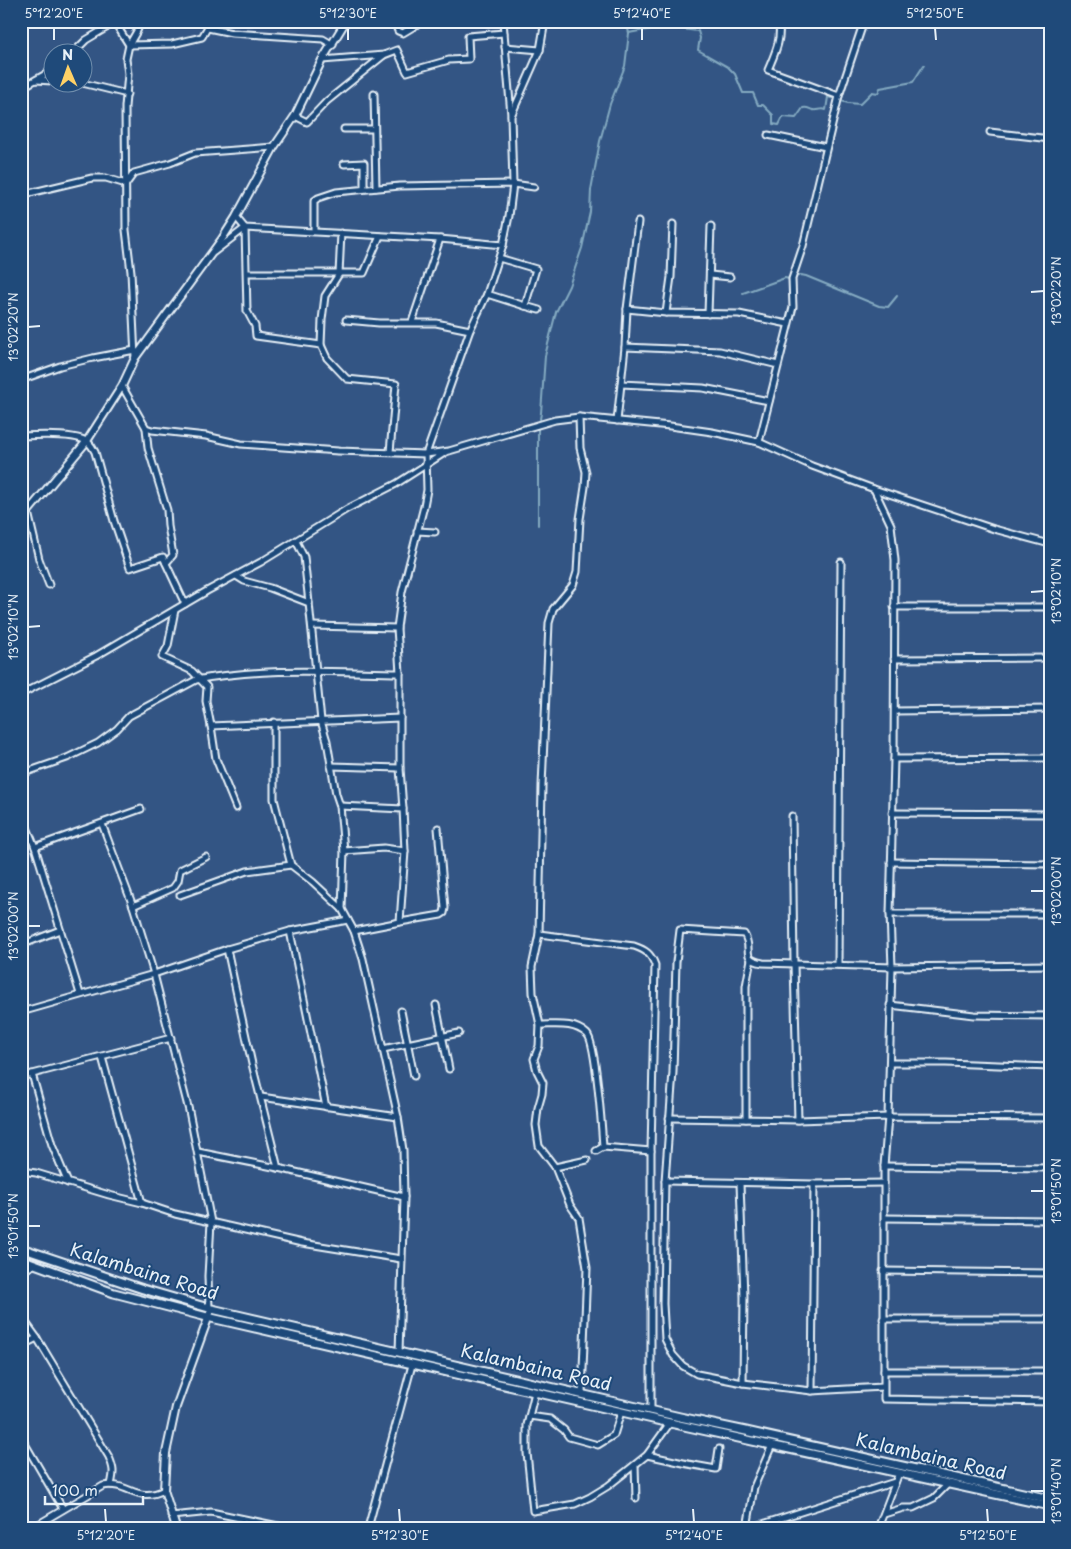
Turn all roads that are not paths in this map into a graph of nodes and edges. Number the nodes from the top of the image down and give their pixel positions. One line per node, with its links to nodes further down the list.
1 (95, 21): 12 (street)
2 (140, 21): 17 (street)
3 (209, 21): 13 (street)
4 (346, 21): 16 (street)
5 (394, 21): 6 (street)
6 (422, 21)
7 (503, 21): 14 (street)
8 (545, 21): 19 (street)
9 (778, 21): 29 (street)
10 (864, 21): 29 (street)
11 (114, 22): 12 (street); 17 (street)
12 (106, 28): 15 (street)
13 (208, 28): 16 (street); 17 (street)
14 (504, 33): 18 (street); 20 (street)
15 (84, 42)
16 (333, 44): 21 (street)
17 (129, 45): 27 (street)
18 (505, 47): 19 (street); 31 (street)
19 (540, 50): 31 (street)
20 (384, 55): 21 (street); 30 (street)
21 (322, 60): 30 (street)
22 (42, 76): 23 (street)
23 (36, 80): 24 (street); 26 (street)
24 (42, 80)
25 (92, 86): 27 (street)
26 (21, 88)
27 (126, 94): 40 (street)
28 (374, 94): 33 (street)
29 (839, 96): 38 (street)
30 (295, 116): 37 (street)
31 (511, 116): 41 (street)
32 (344, 129): 33 (street)
33 (374, 129): 43 (street)
34 (990, 132): 36 (street)
35 (768, 135): 38 (street)
36 (1050, 139)
37 (274, 147): 40 (street); 46 (street)
38 (826, 147): 70 (street)
39 (344, 164): 44 (street)
40 (126, 184): 45 (street); 74 (street)
41 (513, 184): 42 (street); 43 (street); 55 (street)
42 (534, 187)
43 (376, 188): 44 (street)
44 (364, 189): 51 (street)
45 (21, 196)
46 (236, 217): 50 (street); 56 (street)
47 (638, 222): 64 (street)
48 (673, 224): 66 (street)
49 (711, 226): 60 (street)
50 (245, 228): 51 (street); 56 (street); 58 (street)
51 (314, 231): 52 (street)
52 (340, 233): 53 (street); 59 (street)
53 (380, 236): 54 (street); 59 (street)
54 (440, 239): 55 (street); 69 (street)
55 (503, 245): 57 (street)
56 (210, 256): 75 (street)
57 (498, 258): 62 (street); 63 (street)
58 (247, 273): 59 (street); 72 (street)
59 (339, 274): 72 (street)
60 (710, 275): 61 (street); 67 (street)
61 (730, 277)
62 (487, 294): 63 (street); 71 (street)
63 (525, 306): 65 (street)
64 (627, 309): 66 (street); 73 (street)
65 (539, 310)
66 (666, 313): 67 (street)
67 (708, 314): 70 (street)
68 (346, 320): 69 (street)
69 (412, 322): 71 (street)
70 (788, 324): 76 (street)
71 (470, 330): 89 (street)
72 (321, 345): 88 (street)
73 (625, 347): 76 (street); 78 (street)
74 (135, 350): 75 (street); 77 (street)
75 (135, 358): 79 (street)
76 (778, 365): 80 (street)
77 (21, 380)
78 (621, 384): 80 (street); 82 (street)
79 (122, 386): 83 (street); 85 (street)
80 (770, 402): 86 (street)
81 (579, 417): 82 (street); 87 (street); 153 (street)
82 (617, 422): 86 (street)
83 (146, 428): 88 (street); 99 (street)
84 (21, 436): 85 (street)
85 (87, 441): 92 (street); 99 (street)
86 (759, 442): 91 (street)
87 (449, 451): 89 (street); 90 (street)
88 (390, 452): 89 (street)
89 (426, 454): 90 (street)
90 (426, 466): 94 (street); 96 (street)
91 (874, 488): 97 (street); 104 (street)
92 (28, 512): 93 (street); 101 (street)
93 (21, 520)
94 (417, 531): 95 (street); 108 (street)
95 (435, 532)
96 (296, 541): 100 (street); 102 (street)
97 (1050, 544)
98 (841, 562): 158 (street)
99 (166, 563): 103 (street)
100 (236, 576): 102 (street); 103 (street)
101 (49, 586)
102 (309, 603): 107 (street)
103 (185, 604): 106 (street)
104 (894, 607): 105 (street); 110 (street)
105 (1050, 607)
106 (174, 610): 113 (street); 114 (street)
107 (312, 626): 108 (street); 111 (street)
108 (397, 628): 112 (street)
109 (1050, 658): 110 (street)
110 (894, 659): 116 (street)
111 (317, 672): 112 (street); 113 (street); 118 (street)
112 (400, 673): 117 (street)
113 (199, 679): 120 (street); 125 (street)
114 (21, 694)
115 (1050, 709): 116 (street)
116 (895, 711): 122 (street)
117 (400, 718): 118 (street); 124 (street)
118 (321, 721): 119 (street); 123 (street)
119 (274, 722): 120 (street); 142 (street)
120 (211, 726): 127 (street)
121 (1050, 758): 122 (street)
122 (894, 759): 131 (street)
123 (331, 766): 124 (street); 126 (street)
124 (400, 768): 129 (street)
125 (21, 774)
126 (340, 806): 129 (street); 137 (street)
127 (236, 808)
128 (141, 809): 134 (street)
129 (404, 809): 138 (street)
130 (21, 813): 136 (street)
131 (892, 813): 132 (street); 140 (street)
132 (1050, 814)
133 (792, 816): 157 (street)
134 (102, 824): 136 (street); 144 (street)
135 (438, 828): 149 (street)
136 (34, 847): 150 (street)
137 (344, 851): 138 (street); 145 (street)
138 (404, 851): 149 (street)
139 (206, 857): 144 (street)
140 (891, 862): 141 (street); 146 (street)
141 (1050, 864)
142 (291, 865): 143 (street); 145 (street)
143 (180, 896)
144 (133, 906): 161 (street)
145 (342, 909): 148 (street)
146 (890, 914): 147 (street); 160 (street)
147 (1050, 914)
148 (348, 920): 151 (street); 152 (street)
149 (400, 922): 152 (street)
150 (60, 930): 154 (street); 162 (street)
151 (290, 931): 155 (street); 182 (street)
152 (354, 931): 173 (street)
153 (539, 934): 168 (street); 191 (street)
154 (21, 945)
155 (227, 949): 161 (street); 181 (street)
156 (750, 959): 157 (street); 185 (street); 187 (street)
157 (794, 964): 158 (street); 188 (street)
158 (838, 965): 160 (street)
159 (1050, 965): 160 (street)
160 (892, 967): 164 (street)
161 (154, 974): 162 (street); 171 (street)
162 (80, 994): 166 (street)
163 (436, 1004): 170 (street)
164 (890, 1005): 167 (street); 175 (street)
165 (401, 1011): 172 (street)
166 (21, 1012)
167 (1050, 1016)
168 (540, 1025): 189 (street); 195 (street)
169 (459, 1033): 170 (street)
170 (442, 1036): 172 (street); 177 (street)
171 (171, 1038): 174 (street); 192 (street)
172 (408, 1044): 173 (street); 179 (street)
173 (383, 1049): 184 (street)
174 (102, 1057): 178 (street); 205 (street)
175 (890, 1063): 176 (street); 183 (street)
176 (1050, 1067)
177 (449, 1069)
178 (32, 1074): 180 (street); 200 (street)
179 (414, 1076)
180 (21, 1077)
181 (261, 1097): 182 (street); 196 (street)
182 (326, 1107): 184 (street)
183 (888, 1117): 186 (street); 188 (street); 194 (street)
184 (398, 1118): 204 (street)
185 (669, 1118): 187 (street); 199 (street)
186 (1050, 1118)
187 (746, 1119): 188 (street)
188 (798, 1120)
189 (603, 1147): 190 (street); 191 (street)
190 (596, 1151)
191 (651, 1151): 233 (street)
192 (198, 1152): 196 (street); 208 (street)
193 (587, 1160): 195 (street)
194 (884, 1166): 197 (street); 202 (street)
195 (555, 1167): 231 (street)
196 (278, 1168): 204 (street)
197 (1050, 1168)
198 (21, 1171): 200 (street)
199 (665, 1181): 201 (street); 227 (street)
200 (68, 1183): 205 (street)
201 (740, 1183): 203 (street); 227 (street)
202 (884, 1183): 203 (street); 206 (street)
203 (814, 1184): 229 (street)
204 (404, 1197): 211 (street)
205 (142, 1203): 208 (street)
206 (885, 1218): 207 (street); 213 (street)
207 (1050, 1220)
208 (211, 1222): 211 (street); 216 (street)
209 (21, 1248): 216 (main road, Kalambaina Road)
210 (21, 1259): 212 (main road, Kalambaina Road)
211 (402, 1259): 223 (street)
212 (35, 1264): 214 (street); 218 (main road, Kalambaina Road)
213 (883, 1271): 215 (street); 219 (street)
214 (21, 1272)
215 (1050, 1273)
216 (210, 1309): 218 (street); 223 (main road, Kalambaina Road)
217 (21, 1316): 221 (street)
218 (208, 1317): 224 (main road, Kalambaina Road); 246 (street)
219 (883, 1319): 220 (street); 225 (street)
220 (1050, 1319)
221 (37, 1338): 222 (street); 244 (street)
222 (21, 1346)
223 (399, 1352): 231 (main road, Kalambaina Road)
224 (412, 1365): 230 (main road, Kalambaina Road); 256 (street)
225 (884, 1371): 226 (street); 228 (street)
226 (1050, 1371)
227 (743, 1383): 229 (street)
228 (884, 1387): 229 (street); 232 (street)
229 (812, 1391)
230 (535, 1392): 234 (main road, Kalambaina Road); 235 (street)
231 (582, 1394): 233 (main road, Kalambaina Road)
232 (1050, 1402)
233 (651, 1411): 248 (main road, Kalambaina Road)
234 (621, 1412): 235 (street); 236 (main road, Kalambaina Road)
235 (529, 1416): 241 (street)
236 (670, 1423): 238 (main road, Kalambaina Road); 240 (street)
237 (21, 1437): 250 (street)
238 (772, 1445): 242 (main road, Kalambaina Road); 257 (street)
239 (718, 1449): 240 (street)
240 (647, 1455): 241 (street)
241 (635, 1465): 247 (street)
242 (899, 1473): 243 (street); 245 (main road, Kalambaina Road)
243 (895, 1482): 251 (street); 257 (street)
244 (111, 1484): 246 (street); 250 (street)
245 (948, 1484): 249 (main road, Kalambaina Road); 251 (street)
246 (164, 1490): 252 (street)
247 (636, 1498)
248 (1050, 1499)
249 (1050, 1506)
250 (62, 1509): 253 (street)
251 (884, 1514): 258 (street)
252 (172, 1516): 254 (street); 255 (street)
253 (28, 1528)
254 (176, 1528)
255 (288, 1528)
256 (368, 1528)
257 (749, 1528)
258 (878, 1528)

